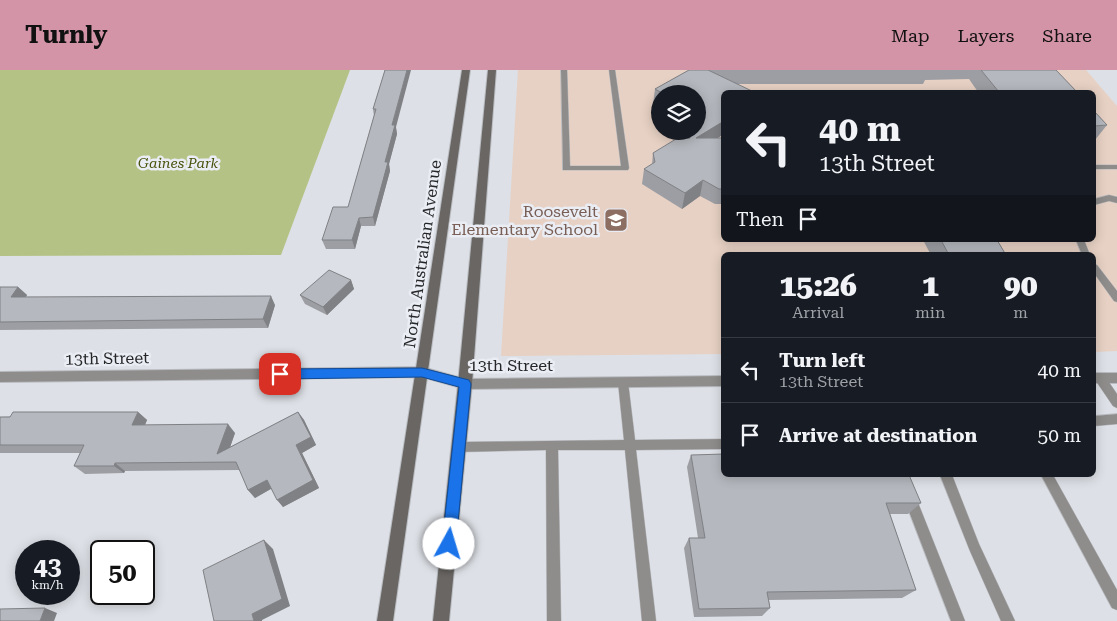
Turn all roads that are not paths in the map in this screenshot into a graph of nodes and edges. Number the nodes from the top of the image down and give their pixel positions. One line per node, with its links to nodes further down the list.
1 (466, 70): 11 (main road, North Australian Avenue)
2 (492, 70): 17 (main road)
3 (564, 70): 4 (lane)
4 (612, 70)
5 (1117, 166): 6 (lane)
6 (1096, 167)
7 (1117, 200): 8 (lane)
8 (1096, 201)
9 (1096, 270): 10 (lane)
10 (1117, 298)
11 (422, 372): 12 (street, 13th Street); 17 (street, 13th Street); 29 (main road, North Australian Avenue)
12 (0, 377)
13 (1097, 378): 14 (street); 18 (lane)
14 (1117, 378)
15 (721, 381): 16 (street, 13th Street)
16 (623, 382): 17 (street, 13th Street); 22 (lane)
17 (465, 384): 24 (main road)
18 (1117, 403)
19 (1117, 419): 20 (lane)
20 (1096, 420)
21 (721, 444): 22 (lane)
22 (630, 445): 23 (lane); 32 (lane)
23 (552, 446): 24 (lane); 31 (lane)
24 (459, 447): 30 (main road)
25 (901, 477): 33 (lane)
26 (947, 477): 34 (lane)
27 (1048, 477): 28 (lane)
28 (1117, 603)
29 (385, 621)
30 (441, 621)
31 (554, 621)
32 (649, 621)
33 (958, 621)
34 (1008, 621)

